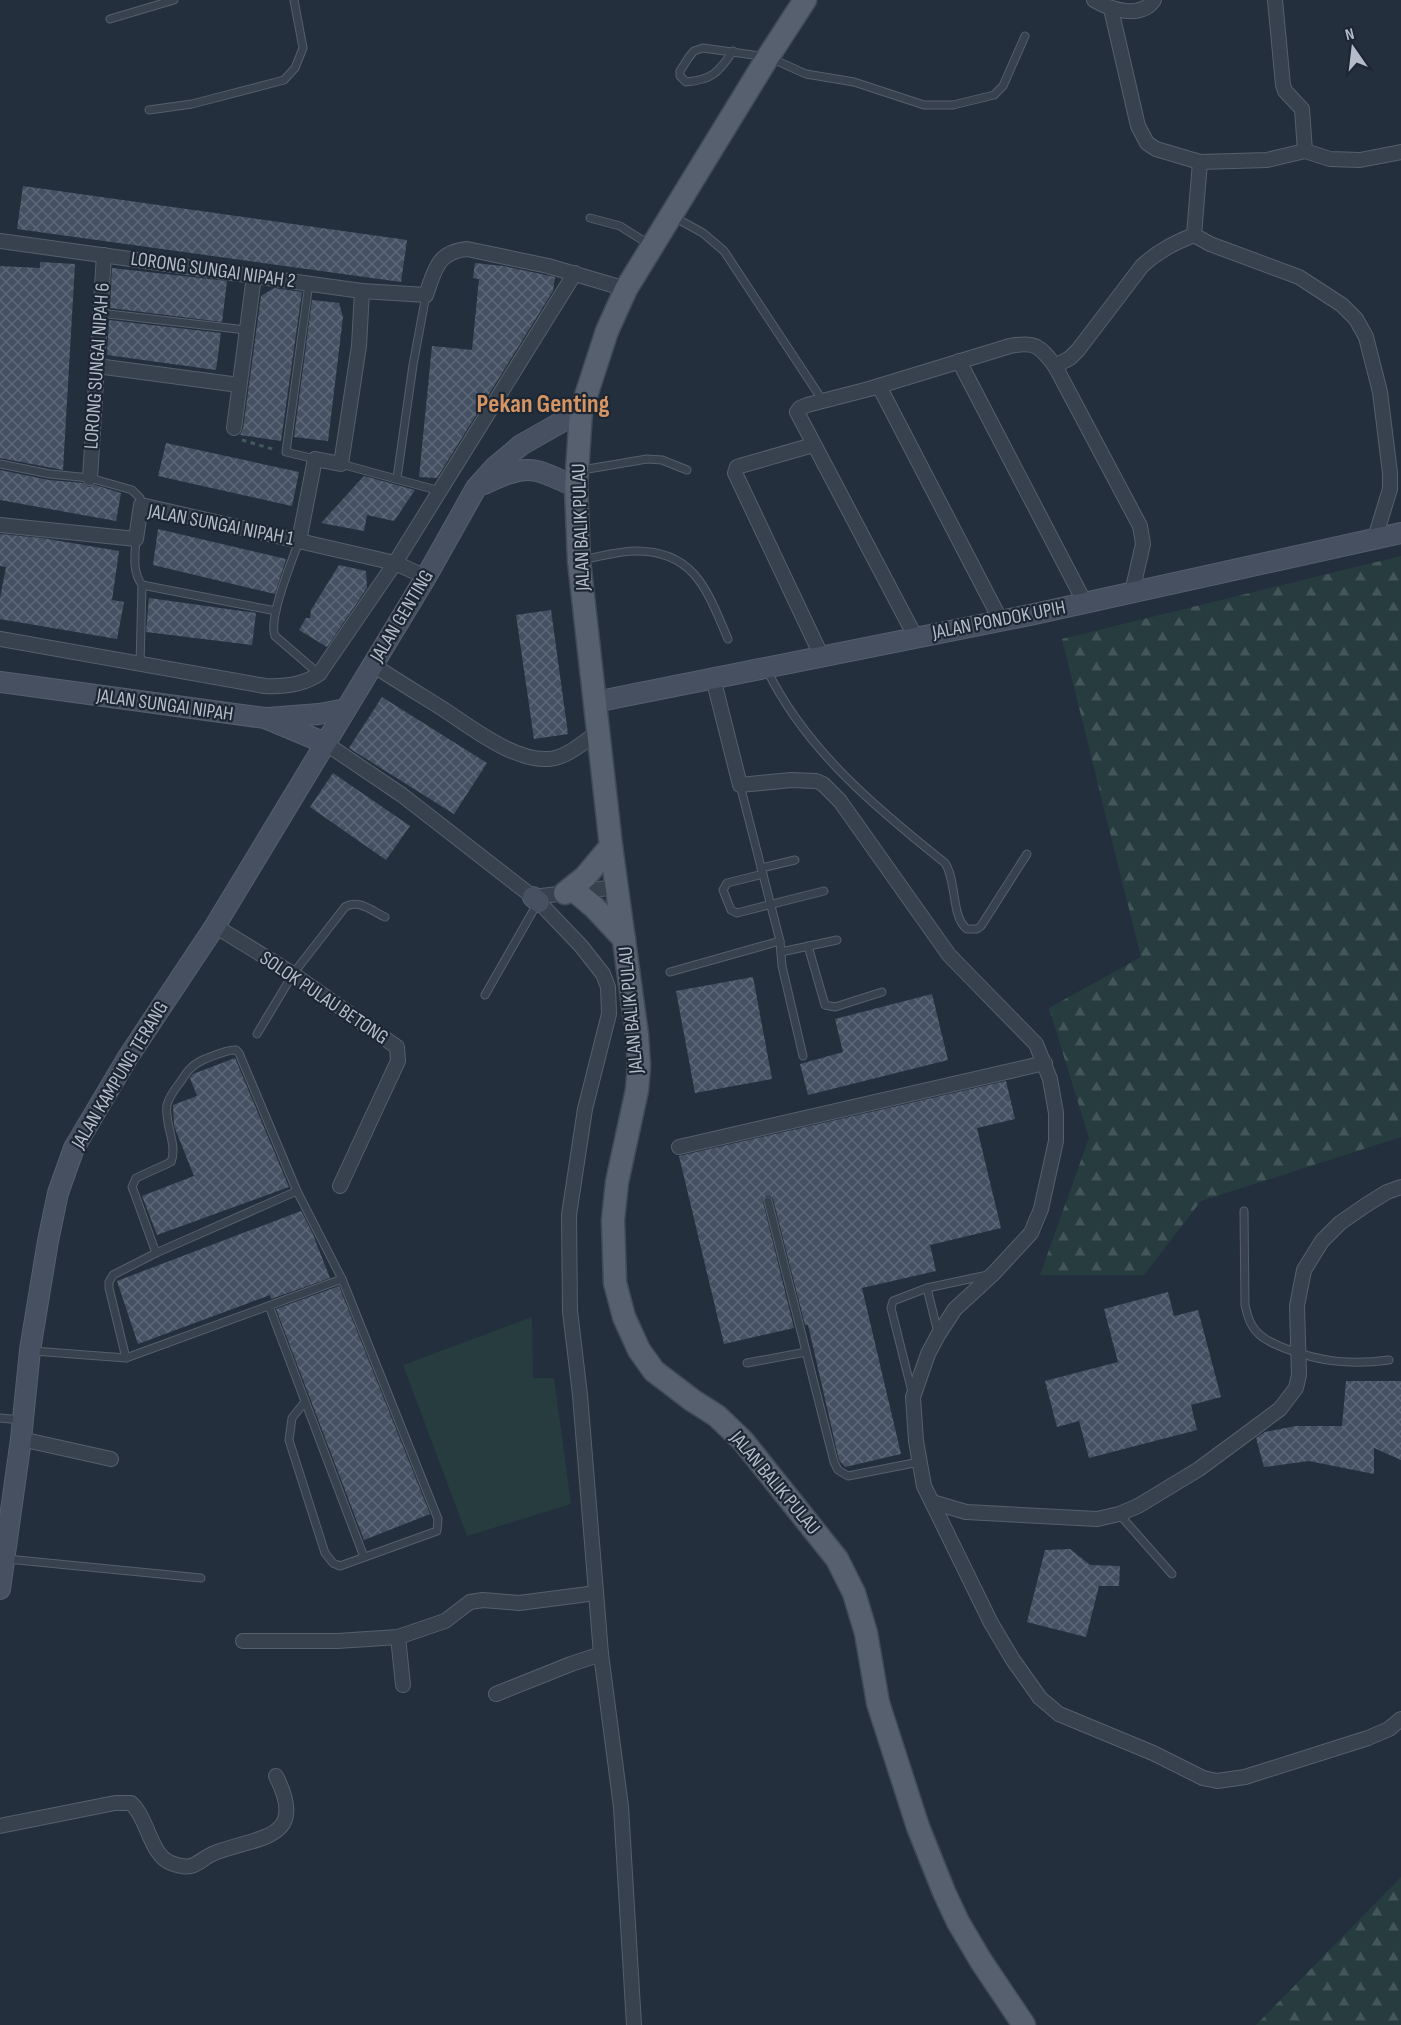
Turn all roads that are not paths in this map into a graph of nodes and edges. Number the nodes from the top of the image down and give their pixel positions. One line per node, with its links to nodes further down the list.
1 (174, 0): 8 (lane)
2 (294, 0): 12 (lane)
3 (805, 0): 11 (main road, JALAN BALIK PULAU)
4 (1094, 0): 7 (street)
5 (1154, 0): 7 (street)
6 (1275, 0): 13 (street)
7 (1111, 9): 15 (street)
8 (110, 19)
9 (1025, 36): 11 (lane)
10 (733, 51): 10 (lane); 11 (lane)
11 (768, 57): 16 (main road, JALAN BALIK PULAU)
12 (149, 110)
13 (1305, 151): 14 (street); 15 (street)
14 (1401, 152)
15 (1200, 162): 18 (street)
16 (671, 215): 20 (main road, JALAN BALIK PULAU); 35 (lane)
17 (590, 218): 20 (lane)
18 (1194, 235): 32 (street); 51 (street)
19 (0, 241): 21 (street, LORONG SUNGAI NIPAH 2)
20 (652, 246): 25 (main road, JALAN BALIK PULAU)
21 (104, 255): 23 (street, LORONG SUNGAI NIPAH 2); 28 (street, LORONG SUNGAI NIPAH 6)
22 (575, 273): 25 (street); 27 (street); 47 (street)
23 (254, 276): 24 (street, LORONG SUNGAI NIPAH 2); 29 (street)
24 (309, 284): 26 (street, LORONG SUNGAI NIPAH 2); 39 (lane)
25 (626, 289): 36 (main road, JALAN BALIK PULAU)
26 (363, 291): 27 (street, LORONG SUNGAI NIPAH 2); 41 (street)
27 (426, 295): 44 (lane)
28 (100, 314): 29 (lane); 31 (street, LORONG SUNGAI NIPAH 6)
29 (246, 330): 33 (street)
30 (959, 361): 32 (street); 34 (street); 59 (street)
31 (97, 366): 33 (street); 43 (street, LORONG SUNGAI NIPAH 6)
32 (1054, 366): 58 (street)
33 (239, 385): 37 (street)
34 (879, 386): 35 (street); 61 (street)
35 (824, 401): 38 (street)
36 (581, 411): 45 (main road, JALAN BALIK PULAU); 46 (main road, JALAN GENTING)
37 (234, 428)
38 (813, 445): 62 (street); 65 (street)
39 (315, 459): 41 (street); 53 (street)
40 (0, 464): 43 (lane)
41 (341, 464): 44 (lane)
42 (687, 470): 45 (lane)
43 (90, 478): 48 (lane)
44 (397, 478): 47 (lane)
45 (576, 479): 46 (main road); 54 (main road, JALAN BALIK PULAU)
46 (476, 488): 56 (main road, JALAN GENTING)
47 (440, 491): 55 (street)
48 (141, 505): 52 (street, JALAN SUNGAI NIPAH 1); 53 (street, JALAN SUNGAI NIPAH 1)
49 (0, 525): 52 (street, JALAN SUNGAI NIPAH 1)
50 (1401, 533): 51 (main road, JALAN PONDOK UPIH)
51 (1376, 538): 58 (main road, JALAN PONDOK UPIH)
52 (136, 539): 57 (lane)
53 (299, 541): 55 (street, JALAN SUNGAI NIPAH 1); 60 (lane)
54 (579, 561): 64 (lane); 72 (main road, JALAN BALIK PULAU)
55 (395, 563): 56 (street, JALAN SUNGAI NIPAH 1); 69 (street)
56 (426, 577): 67 (main road, JALAN GENTING)
57 (142, 585): 60 (lane); 66 (lane)
58 (1132, 592): 59 (main road, JALAN PONDOK UPIH)
59 (1085, 603): 61 (main road, JALAN PONDOK UPIH)
60 (276, 611): 69 (lane)
61 (1000, 619): 62 (main road, JALAN PONDOK UPIH)
62 (915, 636): 65 (main road, JALAN PONDOK UPIH)
63 (0, 639): 66 (street)
64 (728, 639)
65 (822, 657): 68 (main road, JALAN PONDOK UPIH)
66 (140, 665): 69 (street)
67 (373, 665): 73 (main road, JALAN GENTING); 75 (street)
68 (766, 668): 70 (main road, JALAN PONDOK UPIH); 79 (lane)
69 (319, 674)
70 (713, 678): 72 (main road, JALAN PONDOK UPIH); 77 (street)
71 (0, 682): 74 (main road, JALAN SUNGAI NIPAH)
72 (595, 702): 75 (main road, JALAN BALIK PULAU)
73 (346, 709): 74 (main road); 76 (main road, JALAN GENTING)
74 (265, 718): 76 (main road, JALAN SUNGAI NIPAH)
75 (598, 732): 78 (main road, JALAN BALIK PULAU)
76 (325, 743): 85 (street); 88 (main road, JALAN KAMPUNG TERANG)
77 (740, 785): 81 (lane); 100 (street)
78 (611, 846): 82 (main road, JALAN BALIK PULAU); 84 (main road)
79 (1027, 854)
80 (795, 860): 81 (lane)
81 (762, 871): 86 (lane); 86 (lane)
82 (617, 887): 84 (street); 89 (main road, JALAN BALIK PULAU)
83 (824, 891): 86 (lane)
84 (570, 892): 85 (street); 89 (main road)
85 (536, 899): 97 (lane); 132 (street)
86 (771, 905): 91 (lane)
87 (385, 917): 95 (lane)
88 (214, 926): 95 (street, SOLOK PULAU BETONG); 113 (main road, JALAN KAMPUNG TERANG)
89 (624, 939): 142 (main road, JALAN BALIK PULAU)
90 (837, 940): 92 (lane)
91 (780, 941): 93 (lane); 94 (lane)
92 (808, 946): 93 (lane); 96 (lane)
93 (781, 952): 99 (lane)
94 (670, 972)
95 (293, 974): 98 (lane); 102 (street, SOLOK PULAU BETONG)
96 (882, 992)
97 (485, 995)
98 (257, 1034)
99 (803, 1056)
100 (1045, 1063): 101 (street); 108 (street)
101 (679, 1147)
102 (340, 1186)
103 (1401, 1187): 115 (street)
104 (297, 1191): 107 (lane); 107 (lane); 109 (lane)
105 (768, 1201): 114 (lane)
106 (1244, 1211): 115 (lane)
107 (156, 1253): 116 (lane)
108 (994, 1274): 110 (lane); 112 (street)
109 (342, 1279): 111 (lane); 127 (lane)
110 (927, 1288): 112 (lane); 119 (lane)
111 (269, 1306): 116 (lane); 120 (lane)
112 (938, 1335): 119 (street)
113 (30, 1350): 116 (lane); 122 (main road, JALAN KAMPUNG TERANG)
114 (806, 1352): 118 (lane); 124 (lane)
115 (1299, 1354): 117 (lane); 126 (street)
116 (126, 1358)
117 (1389, 1360)
118 (747, 1363)
119 (913, 1397): 124 (street)
120 (304, 1403): 127 (lane); 127 (lane)
121 (0, 1418): 122 (lane)
122 (21, 1430): 123 (street); 128 (main road, JALAN KAMPUNG TERANG)
123 (111, 1460)
124 (919, 1462): 125 (street)
125 (932, 1502): 126 (street); 138 (street)
126 (1119, 1514): 129 (lane)
127 (364, 1557)
128 (4, 1559): 130 (lane); 131 (main road, JALAN KAMPUNG TERANG)
129 (1172, 1574)
130 (201, 1578)
131 (0, 1589)
132 (596, 1593): 133 (street); 135 (street)
133 (398, 1637): 134 (street); 136 (street)
134 (243, 1641)
135 (602, 1654): 137 (street); 141 (street)
136 (403, 1685)
137 (496, 1694)
138 (1401, 1719)
139 (276, 1776): 140 (street)
140 (0, 1826)
141 (634, 2025)
142 (1024, 2025)

